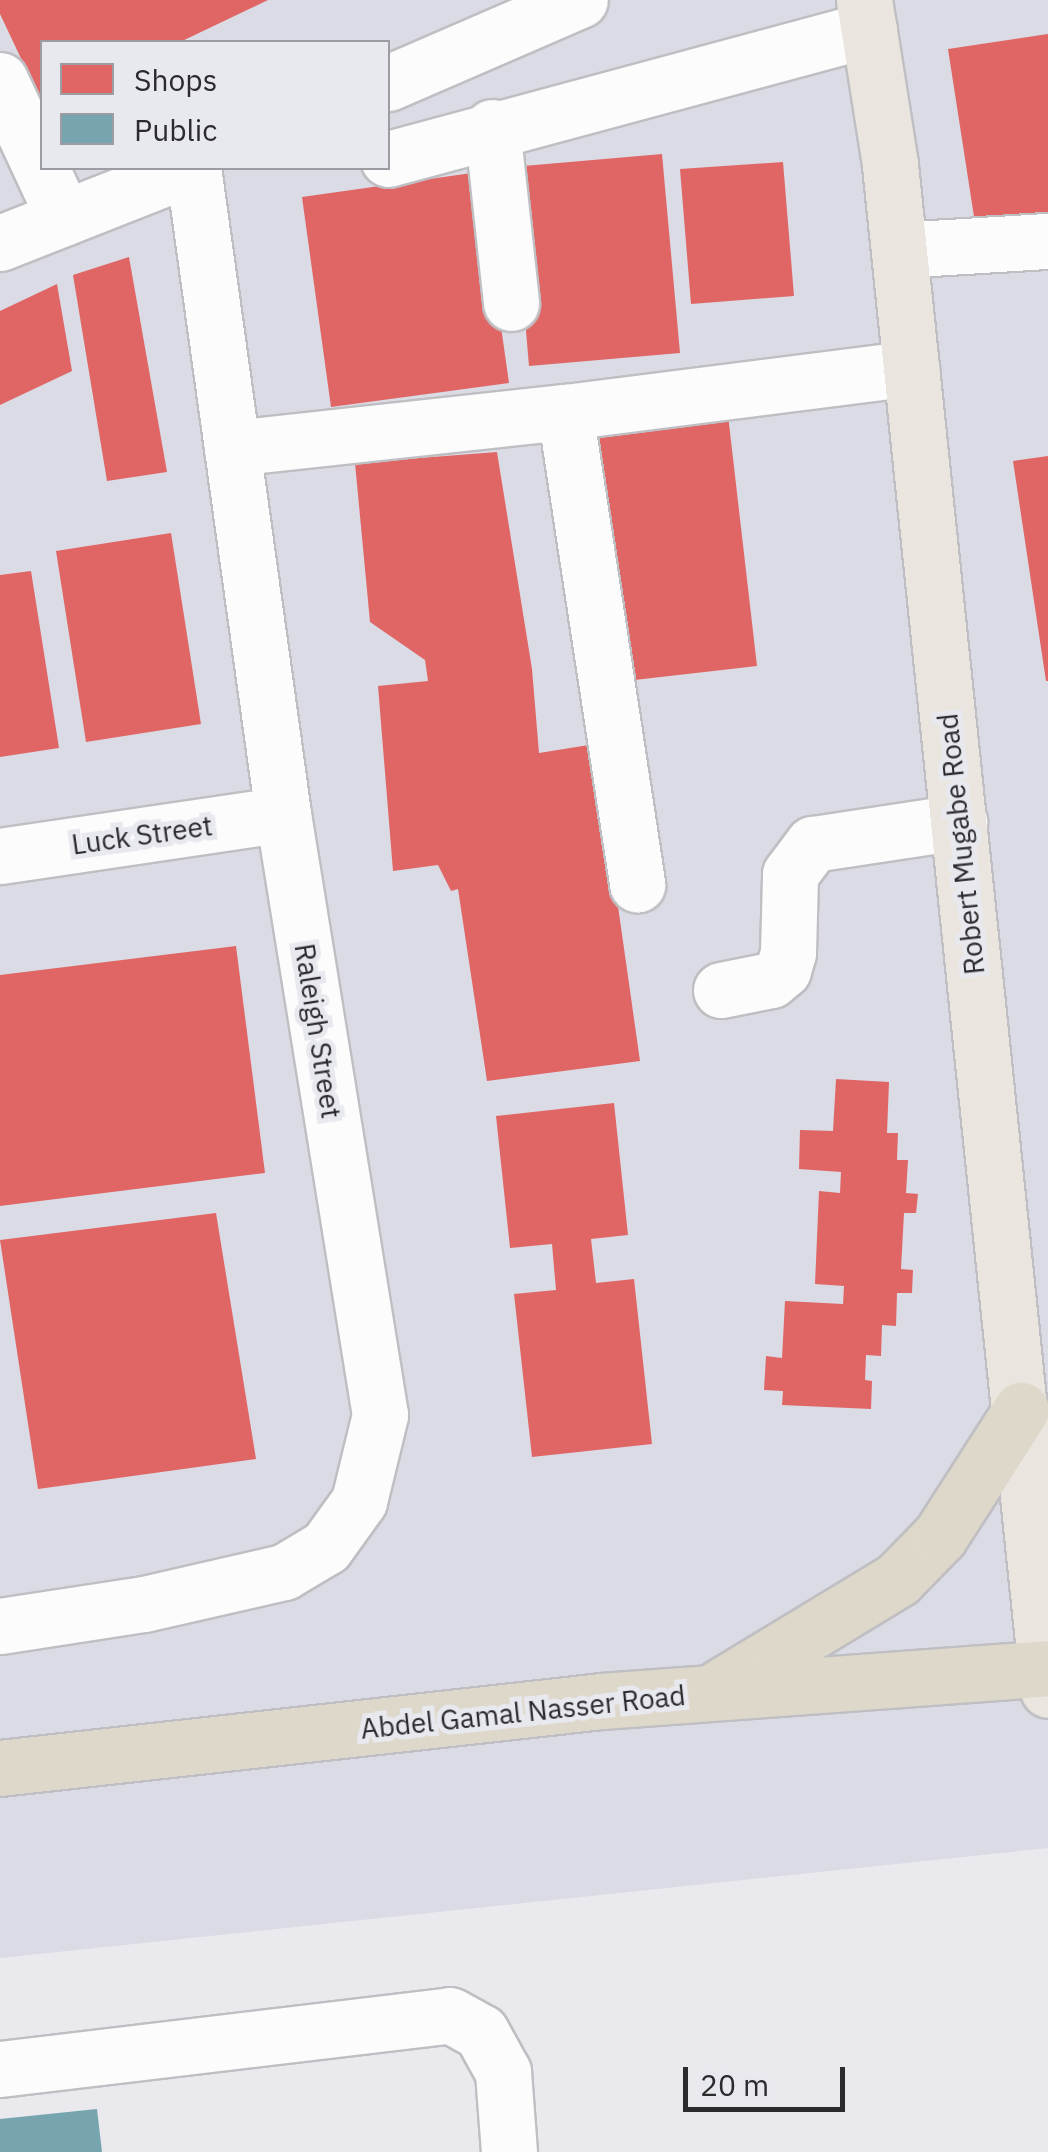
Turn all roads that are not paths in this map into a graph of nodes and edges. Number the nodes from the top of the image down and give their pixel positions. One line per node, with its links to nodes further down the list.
1 (580, 0): 4 (street)
2 (867, 15): 5 (street); 14 (main road, Robert Mugabe Road)
3 (0, 80): 7 (street)
4 (390, 82)
5 (492, 127): 6 (street); 15 (street)
6 (390, 157)
7 (40, 166)
8 (42, 170): 11 (street)
9 (186, 170): 11 (street)
10 (191, 170): 18 (street, Raleigh Street)
11 (64, 218): 13 (street)
12 (1048, 241): 14 (street)
13 (0, 243)
14 (899, 250): 16 (main road, Robert Mugabe Road)
15 (510, 304)
16 (911, 368): 17 (street); 20 (main road, Robert Mugabe Road)
17 (566, 412): 18 (street); 22 (street)
18 (232, 448): 19 (street, Raleigh Street)
19 (284, 814): 21 (street, Luck Street); 25 (street, Raleigh Street)
20 (959, 822): 23 (street); 24 (main road, Robert Mugabe Road)
21 (0, 856)
22 (637, 885)
23 (721, 990)
24 (1020, 1410): 26 (main road, Robert Mugabe Road); 27 (highway)
25 (0, 1626)
26 (1047, 1675): 27 (highway, Abdel Gamal Nasser Road)
27 (709, 1694): 28 (highway, Abdel Gamal Nasser Road)
28 (0, 1768)
29 (0, 2070): 30 (street)
30 (509, 2152)

